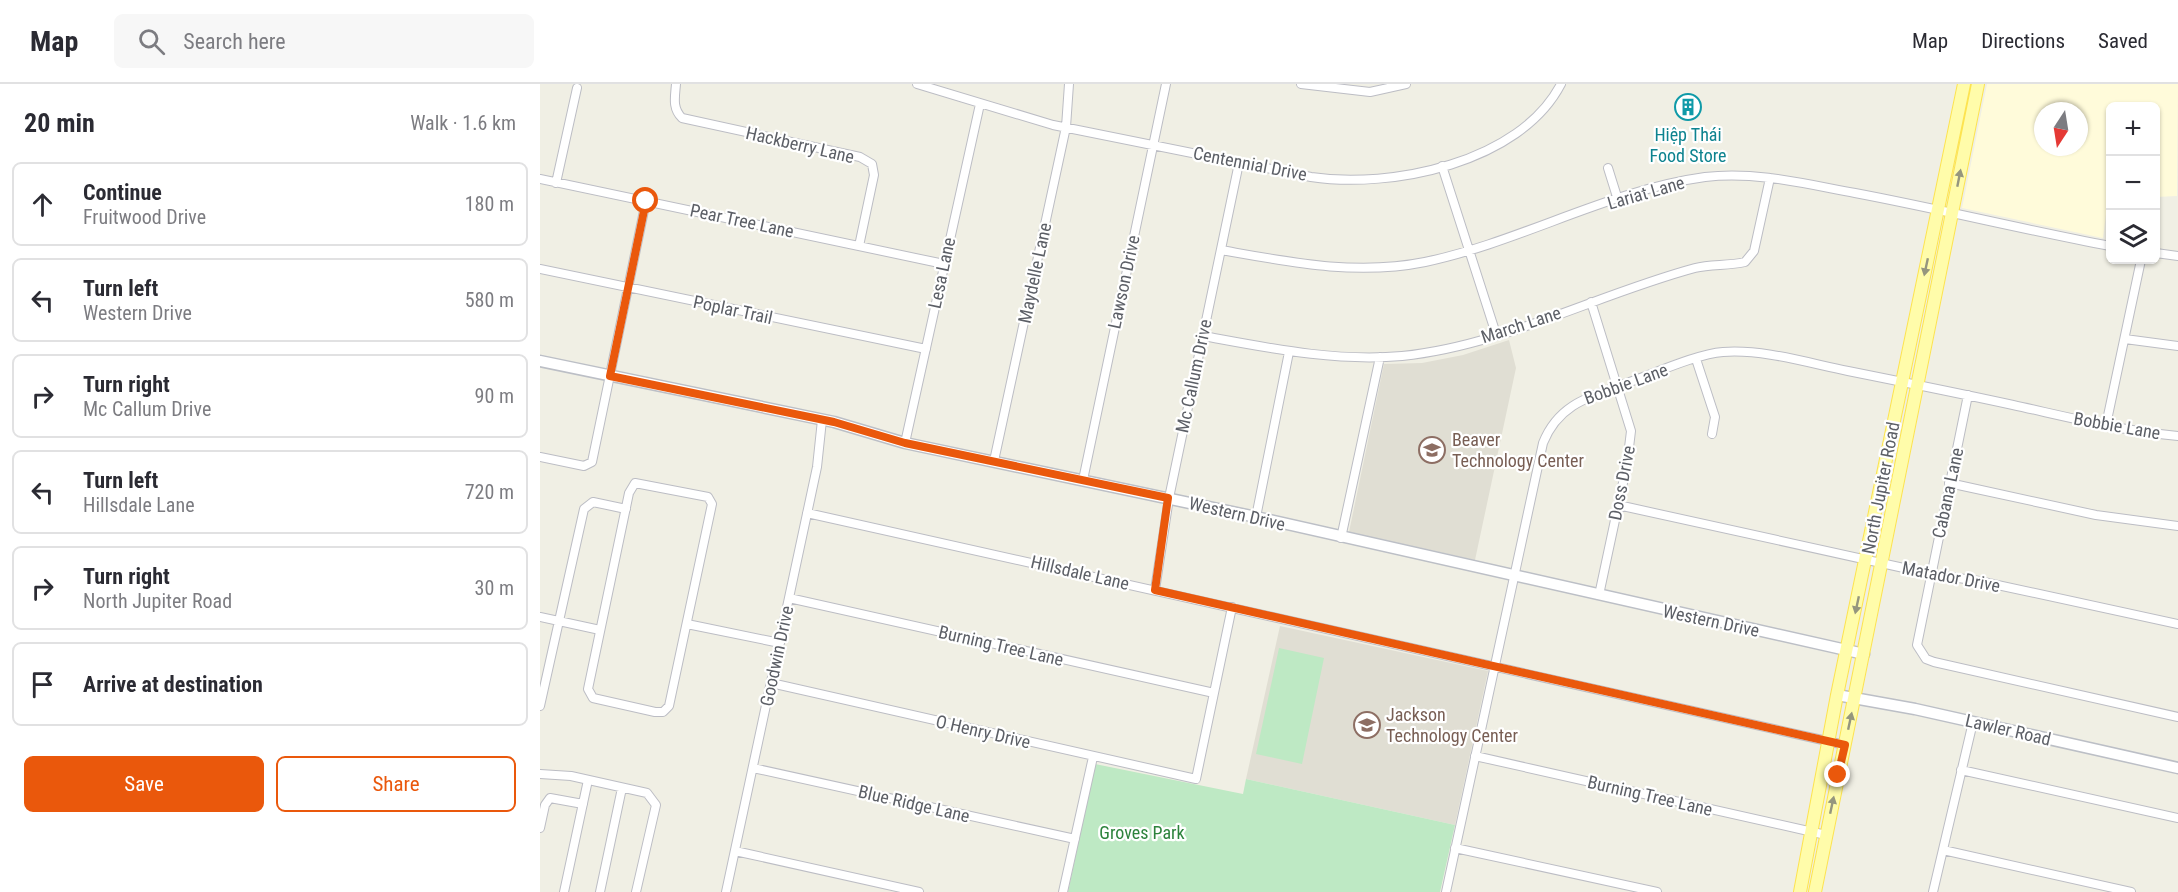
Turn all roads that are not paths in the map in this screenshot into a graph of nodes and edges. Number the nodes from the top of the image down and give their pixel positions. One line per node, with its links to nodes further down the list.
1 (676, 84): 27 (street, Hackberry Lane)
2 (917, 84): 11 (street, Centennial Drive)
3 (1069, 84): 14 (street, Maydelle Lane)
4 (1166, 84): 15 (street, Lawson Drive)
5 (1301, 84): 6 (street)
6 (1406, 84)
7 (1561, 84): 17 (street, Centennial Drive)
8 (1964, 84): 12 (main road, North Jupiter Road)
9 (1978, 84): 13 (main road, North Jupiter Road)
10 (577, 88): 21 (street)
11 (981, 104): 14 (street, Centennial Drive); 32 (street, Lesa Lane)
12 (1958, 111): 13 (main road); 24 (main road, North Jupiter Road)
13 (1972, 114): 25 (main road, North Jupiter Road, one-way to 13)
14 (1066, 127): 15 (street, Centennial Drive); 57 (street, Maydelle Lane)
15 (1153, 144): 16 (street, Centennial Drive); 58 (street, Lawson Drive)
16 (1239, 164): 17 (street, Centennial Drive); 28 (street, Mc Callum Drive)
17 (1442, 166): 29 (street)
18 (1608, 168): 22 (street)
19 (1770, 177): 22 (street, Lariat Lane); 24 (street, Lariat Lane); 36 (street, March Lane)
20 (540, 179): 21 (street, Pear Tree Lane)
21 (556, 183): 23 (street, Pear Tree Lane)
22 (1618, 200): 29 (street, Lariat Lane)
23 (646, 201): 27 (street, Pear Tree Lane); 35 (street)
24 (1938, 210): 25 (street, Lariat Lane); 47 (main road, North Jupiter Road, one-way to 47)
25 (1952, 213): 26 (street, Lariat Lane); 48 (main road, North Jupiter Road)
26 (2106, 245)
27 (859, 246): 32 (street, Pear Tree Lane)
28 (1221, 250): 29 (street, Lariat Lane); 38 (street, Mc Callum Drive)
29 (1469, 250): 37 (street)
30 (2160, 254): 31 (street)
31 (2178, 256)
32 (944, 264): 41 (street, Lesa Lane)
33 (2141, 264): 39 (street)
34 (540, 269): 35 (street, Poplar Trail)
35 (629, 288): 41 (street, Poplar Trail); 46 (street)
36 (1591, 302): 37 (street, March Lane); 49 (street, Doss Drive)
37 (1496, 334): 43 (street, March Lane)
38 (1203, 336): 42 (street, March Lane); 60 (street, Mc Callum Drive)
39 (2125, 339): 40 (street); 52 (street)
40 (2178, 346)
41 (926, 349): 55 (street, Lesa Lane)
42 (1288, 352): 43 (street, March Lane); 64 (street)
43 (1380, 357): 66 (street)
44 (1696, 359): 47 (street, Bobbie Lane); 49 (street, Bobbie Lane); 53 (street)
45 (540, 361): 46 (street, Western Drive)
46 (610, 376): 51 (street, Western Drive); 56 (street)
47 (1902, 381): 48 (street, Bobbie Lane); 67 (main road, North Jupiter Road)
48 (1919, 383): 50 (street, Bobbie Lane); 68 (main road, North Jupiter Road)
49 (1618, 386): 61 (street, Doss Drive); 70 (street, Bobbie Lane)
50 (1968, 395): 52 (street, Bobbie Lane); 59 (street, Cabana Lane)
51 (822, 420): 55 (street, Western Drive); 63 (street, Goodwin Drive)
52 (2106, 426): 54 (street, Bobbie Lane)
53 (1712, 434)
54 (2178, 436)
55 (905, 443): 57 (street, Western Drive)
56 (540, 458)
57 (994, 461): 58 (street, Western Drive)
58 (1083, 480): 60 (street, Western Drive)
59 (1949, 483): 65 (street); 69 (street, Cabana Lane)
60 (1168, 498): 64 (street, Western Drive); 71 (street, Mc Callum Drive)
61 (1618, 505): 67 (street, Matador Drive); 72 (street, Doss Drive)
62 (626, 509): 76 (street); 77 (street); 79 (street)
63 (807, 513): 71 (street, Hillsdale Lane); 73 (street, Goodwin Drive)
64 (1256, 517): 66 (street, Western Drive)
65 (2178, 526)
66 (1341, 538): 70 (street, Western Drive)
67 (1867, 560): 68 (street, Matador Drive); 81 (main road, North Jupiter Road, one-way to 81)
68 (1882, 563): 69 (street, Matador Drive); 82 (main road, North Jupiter Road)
69 (1931, 574): 78 (street, Matador Drive); 89 (street, Cabana Lane)
70 (1513, 576): 72 (street, Western Drive); 83 (street, Bobbie Lane)
71 (1155, 590): 74 (street, Hillsdale Lane)
72 (1599, 595): 81 (street, Western Drive)
73 (789, 598): 80 (street, Goodwin Drive); 85 (street, Burning Tree Lane)
74 (1232, 607): 83 (street, Hillsdale Lane); 85 (street)
75 (540, 617): 76 (street)
76 (558, 621): 79 (street); 88 (street)
77 (687, 624): 79 (street); 80 (street)
78 (2178, 624)
79 (600, 630)
80 (780, 643): 84 (street, Goodwin Drive)
81 (1847, 650): 82 (street, Western Drive); 86 (main road, North Jupiter Road)
82 (1864, 654): 87 (main road, North Jupiter Road)
83 (1495, 667): 91 (street, Hillsdale Lane); 93 (street, Bobbie Lane)
84 (771, 683): 94 (street, O Henry Drive); 95 (street, Goodwin Drive)
85 (1214, 693): 94 (street, O Henry Drive)
86 (1836, 695): 87 (street, Lawler Road); 91 (main road, North Jupiter Road)
87 (1855, 697): 90 (street, Lawler Road); 92 (main road, North Jupiter Road, one-way to 87)
88 (540, 706)
89 (2178, 717)
90 (1973, 722): 96 (street, Lawler Road); 97 (street)
91 (1828, 742): 92 (street, Hillsdale Lane); 104 (main road, North Jupiter Road)
92 (1845, 745): 105 (main road, North Jupiter Road, one-way to 92)
93 (1475, 756): 104 (street, Burning Tree Lane); 107 (street, Bobbie Lane)
94 (1093, 757): 106 (street)
95 (753, 768): 106 (street, Blue Ridge Lane); 108 (street, Goodwin Drive)
96 (2178, 768)
97 (1961, 770): 102 (street); 109 (street)
98 (540, 774): 99 (street)
99 (588, 780): 100 (street); 101 (street)
100 (622, 788): 111 (street); 112 (street)
101 (583, 804): 103 (street); 110 (street)
102 (2178, 818)
103 (540, 828)
104 (1811, 832): 105 (street, Burning Tree Lane); 118 (main road, North Jupiter Road)
105 (1826, 835): 119 (main road, North Jupiter Road)
106 (1075, 839): 115 (street)
107 (1455, 848): 116 (street, Bobbie Lane); 117 (street)
108 (735, 850): 113 (street, Goodwin Drive); 114 (street)
109 (1943, 850): 120 (street); 121 (street)
110 (564, 892)
111 (600, 892)
112 (636, 892)
113 (726, 892)
114 (919, 892)
115 (1063, 892)
116 (1446, 892)
117 (1657, 892)
118 (1800, 892)
119 (1815, 892)
120 (1933, 892)
121 (2131, 892)

